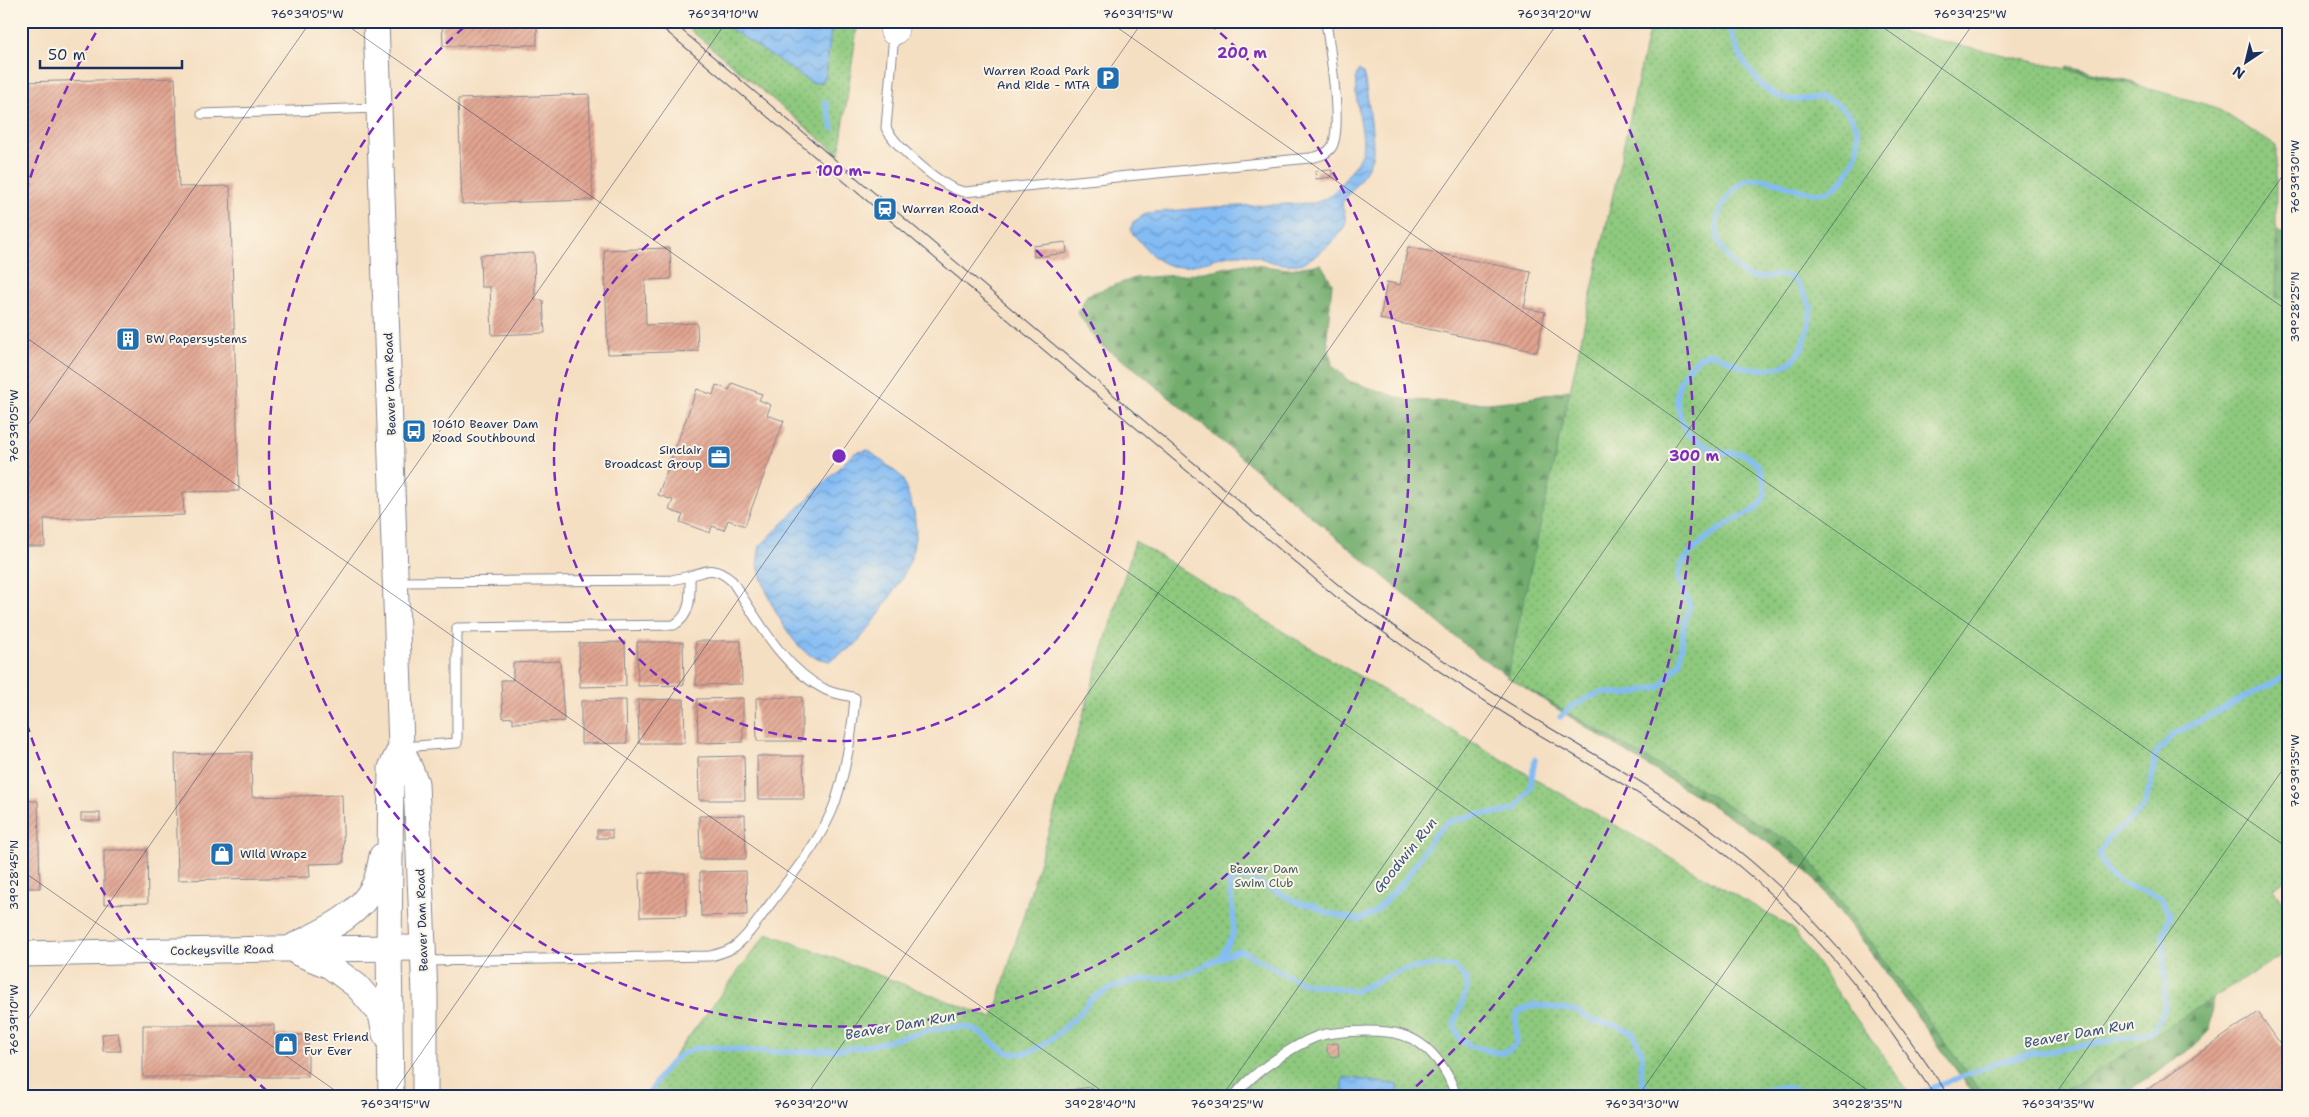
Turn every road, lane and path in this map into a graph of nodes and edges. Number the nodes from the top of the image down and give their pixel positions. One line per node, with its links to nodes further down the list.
1 (376, 21): 4 (main road, Beaver Dam Road)
2 (1326, 21): 3 (lane)
3 (894, 26)
4 (378, 108): 5 (lane); 7 (main road, Beaver Dam Road)
5 (202, 114)
6 (690, 576): 7 (lane); 8 (lane); 13 (lane)
7 (396, 582): 8 (main road, Beaver Dam Road)
8 (401, 747): 9 (main road, Beaver Dam Road); 13 (main road, Beaver Dam Road)
9 (391, 825): 10 (main road, Beaver Dam Road); 11 (main road)
10 (389, 948): 11 (main road, Cockeysville Road); 13 (main road, Cockeysville Road); 14 (main road, Beaver Dam Road)
11 (289, 949): 12 (main road, Cockeysville Road); 14 (main road)
12 (21, 954)
13 (423, 955): 16 (main road, Beaver Dam Road)
14 (391, 1069): 15 (main road, Beaver Dam Road)
15 (391, 1096)
16 (425, 1096)
17 (1235, 1096): 18 (lane)
18 (1456, 1096)

